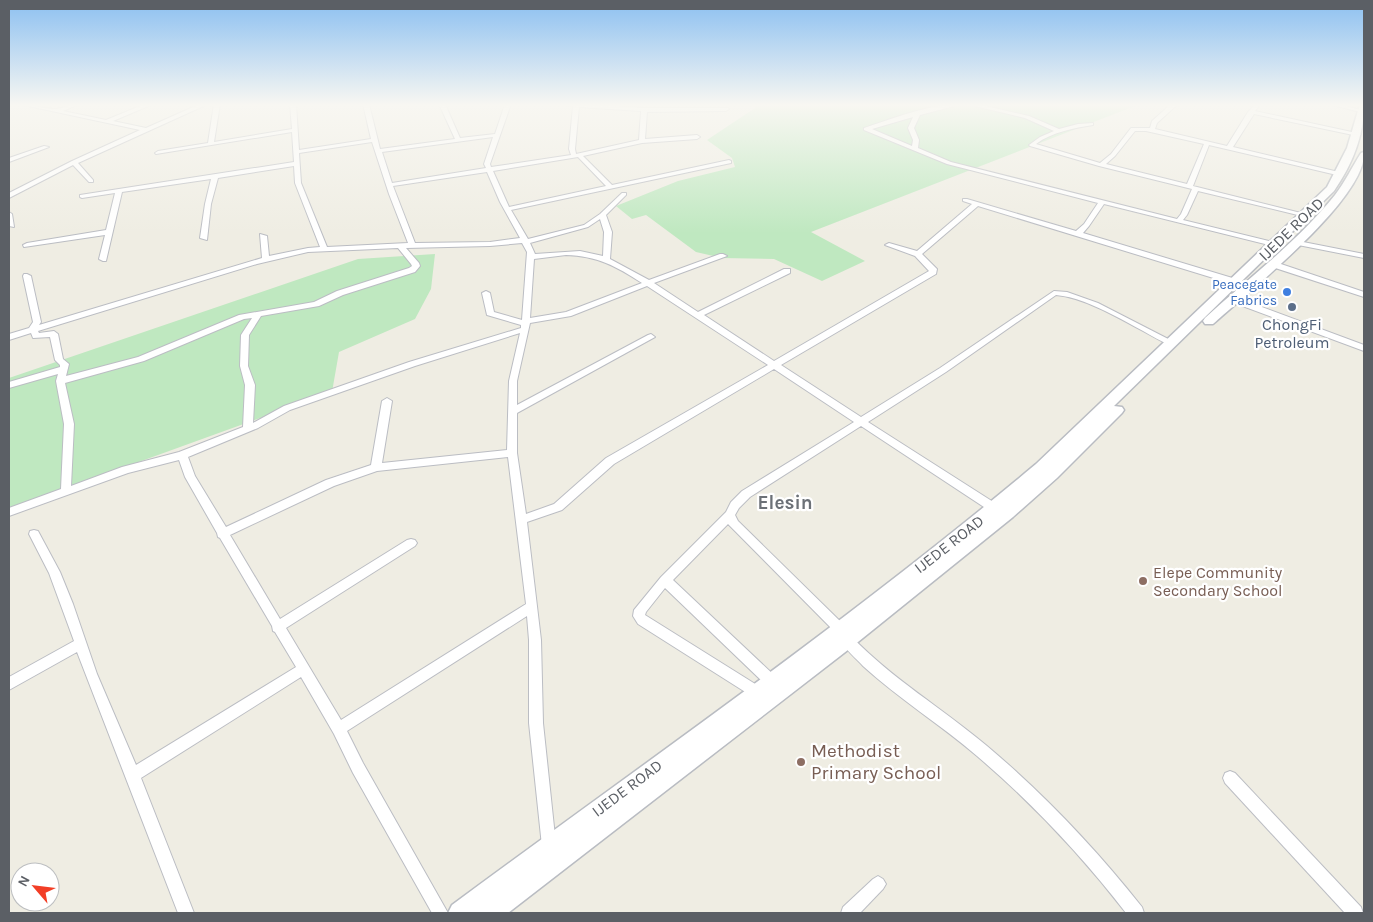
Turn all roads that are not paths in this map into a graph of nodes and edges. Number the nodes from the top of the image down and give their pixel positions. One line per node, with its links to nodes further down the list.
1 (46, 147): 23 (street)
2 (108, 147): 24 (street)
3 (186, 147): 20 (street)
4 (296, 147): 19 (street)
5 (329, 147): 19 (street)
6 (377, 147): 18 (street)
7 (402, 147): 18 (street)
8 (493, 147): 28 (street)
9 (572, 147): 22 (street)
10 (616, 147): 22 (street)
11 (1039, 147): 27 (street)
12 (1120, 147): 27 (street)
13 (1206, 147): 35 (street)
14 (1224, 147): 17 (street)
15 (1352, 147): 29 (main road, IJEDE ROAD)
16 (916, 148): 42 (street)
17 (1229, 148): 29 (street)
18 (378, 150): 32 (street)
19 (296, 152): 26 (street)
20 (158, 153)
21 (1364, 155): 55 (main road, IJEDE ROAD)
22 (577, 156): 28 (street); 33 (street)
23 (9, 160)
24 (74, 162): 31 (street); 37 (street)
25 (729, 162): 33 (street)
26 (296, 164): 30 (street); 61 (street)
27 (1101, 164): 35 (street)
28 (488, 169): 32 (street); 44 (street)
29 (1341, 174): 47 (main road, IJEDE ROAD)
30 (216, 175): 36 (street); 53 (street)
31 (91, 181)
32 (390, 185): 59 (street)
33 (610, 186): 44 (street)
34 (9, 187): 37 (street)
35 (1193, 187): 47 (street); 48 (street)
36 (119, 190): 40 (street); 50 (street)
37 (16, 192): 39 (street)
38 (624, 194): 46 (street)
39 (9, 196)
40 (82, 196)
41 (965, 200): 43 (street)
42 (1102, 202): 48 (street); 51 (street)
43 (977, 204): 51 (street); 62 (street)
44 (508, 209): 54 (street)
45 (9, 214): 49 (street)
46 (602, 215): 54 (street); 66 (street)
47 (1306, 215): 58 (main road, IJEDE ROAD)
48 (1179, 221): 58 (street)
49 (12, 226)
50 (109, 232): 56 (street); 67 (street)
51 (1078, 234): 73 (street)
52 (263, 236): 68 (street)
53 (204, 238)
54 (526, 241): 59 (street); 65 (street)
55 (1296, 242): 64 (street); 69 (main road, IJEDE ROAD)
56 (27, 245)
57 (889, 245): 62 (street)
58 (1274, 245): 73 (main road, IJEDE ROAD)
59 (413, 246): 60 (street)
60 (401, 247): 61 (street); 77 (street)
61 (324, 248): 68 (street)
62 (918, 254): 85 (street)
63 (723, 256): 72 (street)
64 (1364, 256)
65 (530, 257): 66 (street); 79 (street)
66 (607, 258): 72 (street)
67 (103, 259)
68 (266, 259): 80 (street)
69 (1272, 264): 75 (street); 76 (main road, IJEDE ROAD)
70 (787, 271): 78 (street)
71 (27, 276): 80 (street)
72 (648, 282): 78 (street); 79 (street)
73 (1236, 282): 83 (main road, IJEDE ROAD)
74 (486, 293): 79 (street)
75 (1364, 295)
76 (1232, 299): 84 (street); 96 (main road, IJEDE ROAD)
77 (259, 313): 87 (street); 92 (street)
78 (698, 314): 85 (street)
79 (525, 325): 90 (street); 92 (street)
80 (33, 328): 81 (street); 86 (street)
81 (9, 337)
82 (651, 337): 90 (street)
83 (1172, 343): 91 (street); 96 (main road, IJEDE ROAD)
84 (1364, 348)
85 (771, 364): 91 (street); 101 (street)
86 (63, 369): 87 (street); 88 (street)
87 (60, 381): 97 (street)
88 (9, 384)
89 (387, 401): 95 (street)
90 (513, 411): 93 (street)
91 (860, 421): 98 (street); 100 (street)
92 (248, 429): 94 (street)
93 (512, 453): 95 (street); 101 (street)
94 (182, 454): 97 (street); 103 (street)
95 (376, 466): 103 (street)
96 (1047, 471): 98 (main road, IJEDE ROAD); 108 (main road, IJEDE ROAD)
97 (66, 490): 99 (street)
98 (994, 508): 108 (main road, IJEDE ROAD)
99 (9, 512)
100 (730, 515): 105 (street); 108 (street)
101 (522, 518): 106 (street)
102 (34, 534): 109 (street)
103 (222, 534): 107 (street)
104 (411, 543): 107 (street)
105 (664, 580): 111 (street); 113 (street)
106 (532, 606): 114 (street); 117 (street)
107 (277, 627): 110 (street)
108 (844, 635): 111 (main road, IJEDE ROAD); 122 (main road, IJEDE ROAD); 124 (street)
109 (81, 643): 112 (street); 115 (street)
110 (302, 670): 114 (street); 115 (street)
111 (771, 681): 113 (main road, IJEDE ROAD)
112 (9, 684)
113 (755, 691): 117 (main road, IJEDE ROAD)
114 (339, 729): 120 (street)
115 (133, 775): 119 (street)
116 (1230, 778): 125 (street)
117 (549, 847): 121 (main road, IJEDE ROAD)
118 (878, 884): 123 (street)
119 (186, 913)
120 (440, 913)
121 (460, 913)
122 (489, 913)
123 (849, 913)
124 (1136, 913)
125 (1354, 913)

